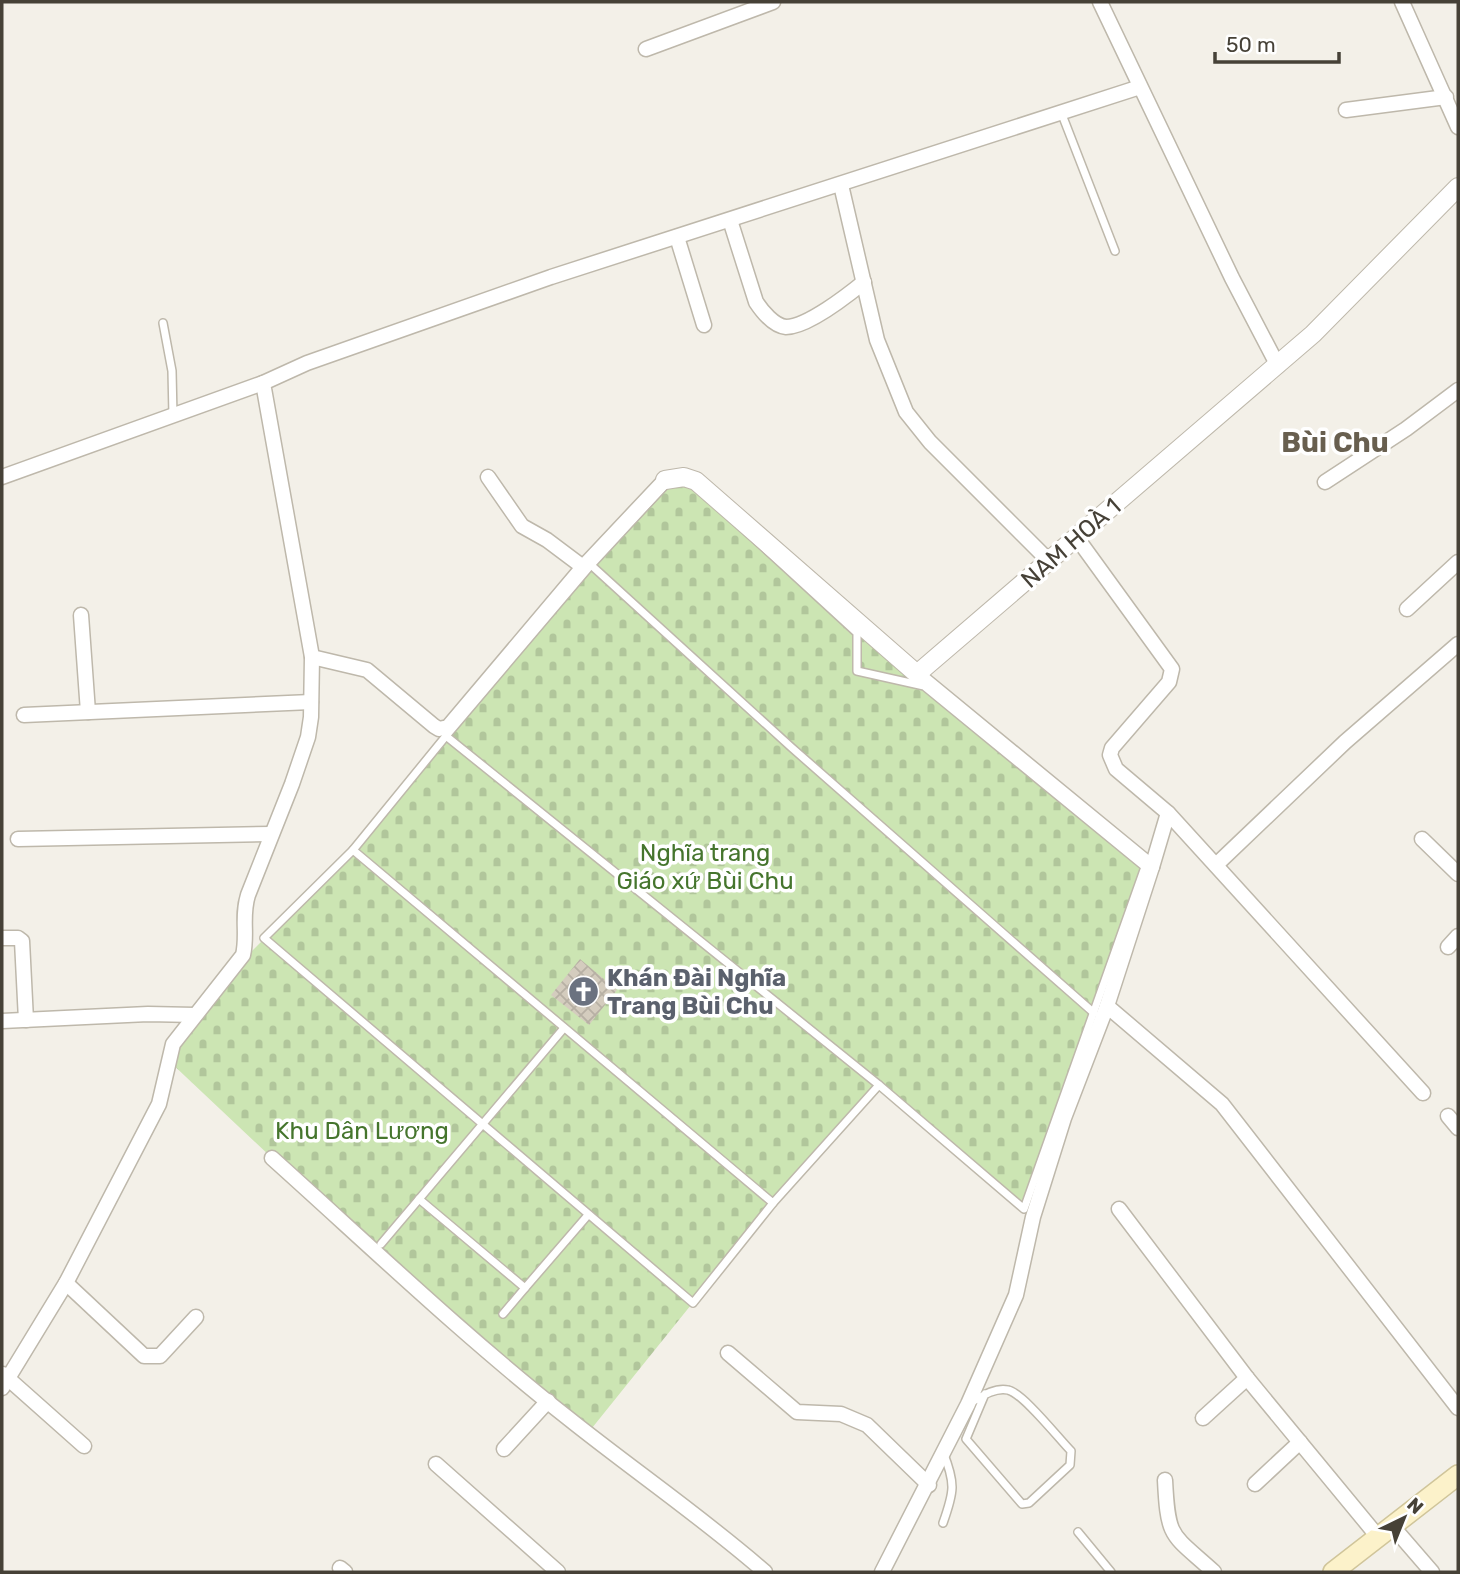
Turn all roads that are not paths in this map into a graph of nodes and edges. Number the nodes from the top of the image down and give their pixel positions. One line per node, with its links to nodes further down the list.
1 (773, 2): 4 (street)
2 (1100, 2): 5 (street)
3 (1402, 2): 6 (street)
4 (646, 49)
5 (1140, 88): 8 (street); 18 (street)
6 (1446, 97): 7 (street); 9 (street)
7 (1346, 110)
8 (1060, 112): 10 (street); 14 (lane)
9 (1458, 127)
10 (841, 185): 12 (street); 15 (street)
11 (1458, 188): 18 (street, NAM HOÀ 1)
12 (730, 220): 13 (street); 15 (street)
13 (677, 237): 17 (street); 19 (street)
14 (1115, 251)
15 (864, 282): 27 (street)
16 (163, 323): 21 (lane)
17 (704, 325)
18 (1278, 366): 26 (street, NAM HOÀ 1)
19 (263, 383): 21 (street); 33 (street)
20 (1458, 390): 25 (street)
21 (174, 416): 22 (street)
22 (2, 477)
23 (488, 477): 29 (street)
24 (665, 480): 29 (street); 34 (street)
25 (1325, 482)
26 (1077, 538): 27 (street, NAM HOÀ 1); 39 (street)
27 (1050, 562): 34 (street, NAM HOÀ 1)
28 (1458, 562): 30 (street)
29 (587, 566): 33 (street); 38 (lane); 48 (lane); 48 (lane)
30 (1408, 609)
31 (81, 615): 36 (street)
32 (1458, 644): 44 (street)
33 (312, 657): 35 (street)
34 (916, 674): 45 (street)
35 (311, 702): 36 (street); 40 (street)
36 (88, 712): 37 (street)
37 (24, 715)
38 (446, 736): 43 (lane); 53 (lane)
39 (1168, 813): 44 (street); 45 (street)
40 (271, 834): 41 (street); 49 (street)
41 (18, 839)
42 (1423, 839): 46 (street)
43 (353, 850): 52 (lane); 56 (lane)
44 (1216, 865): 54 (street)
45 (1152, 867): 48 (street)
46 (1458, 874)
47 (2, 938): 50 (street)
48 (1100, 1009): 53 (lane); 73 (street); 74 (street)
49 (195, 1015): 50 (street); 64 (street)
50 (26, 1020): 51 (street)
51 (2, 1021)
52 (564, 1028): 56 (lane); 60 (lane)
53 (879, 1085): 60 (lane)
54 (1423, 1093)
55 (1448, 1116): 57 (street)
56 (482, 1126): 59 (lane); 62 (lane)
57 (1458, 1128)
58 (272, 1158): 72 (street)
59 (419, 1199): 63 (lane); 65 (lane)
60 (773, 1203): 62 (lane)
61 (1119, 1209): 69 (street)
62 (588, 1215): 65 (lane)
63 (381, 1244)
64 (66, 1283): 67 (street); 70 (street)
65 (525, 1288): 66 (lane)
66 (503, 1314)
67 (196, 1317)
68 (727, 1353): 84 (street)
69 (1248, 1378): 75 (street); 76 (street)
70 (4, 1380): 77 (street)
71 (985, 1394): 71 (lane); 73 (lane)
72 (548, 1401): 78 (street); 89 (street)
73 (968, 1404): 79 (street)
74 (1458, 1408)
75 (1203, 1418)
76 (1300, 1441): 83 (street); 87 (street)
77 (84, 1447)
78 (503, 1449)
79 (943, 1452): 84 (street); 85 (lane)
80 (436, 1464): 88 (street)
81 (1458, 1475): 87 (main road)
82 (1165, 1480): 92 (street)
83 (1255, 1484)
84 (929, 1485): 90 (street)
85 (943, 1523)
86 (1078, 1532): 91 (lane)
87 (1386, 1532): 93 (main road); 94 (street)
88 (558, 1572)
89 (765, 1572)
90 (883, 1572)
91 (1111, 1572)
92 (1214, 1572)
93 (1332, 1572)
94 (1432, 1572)

